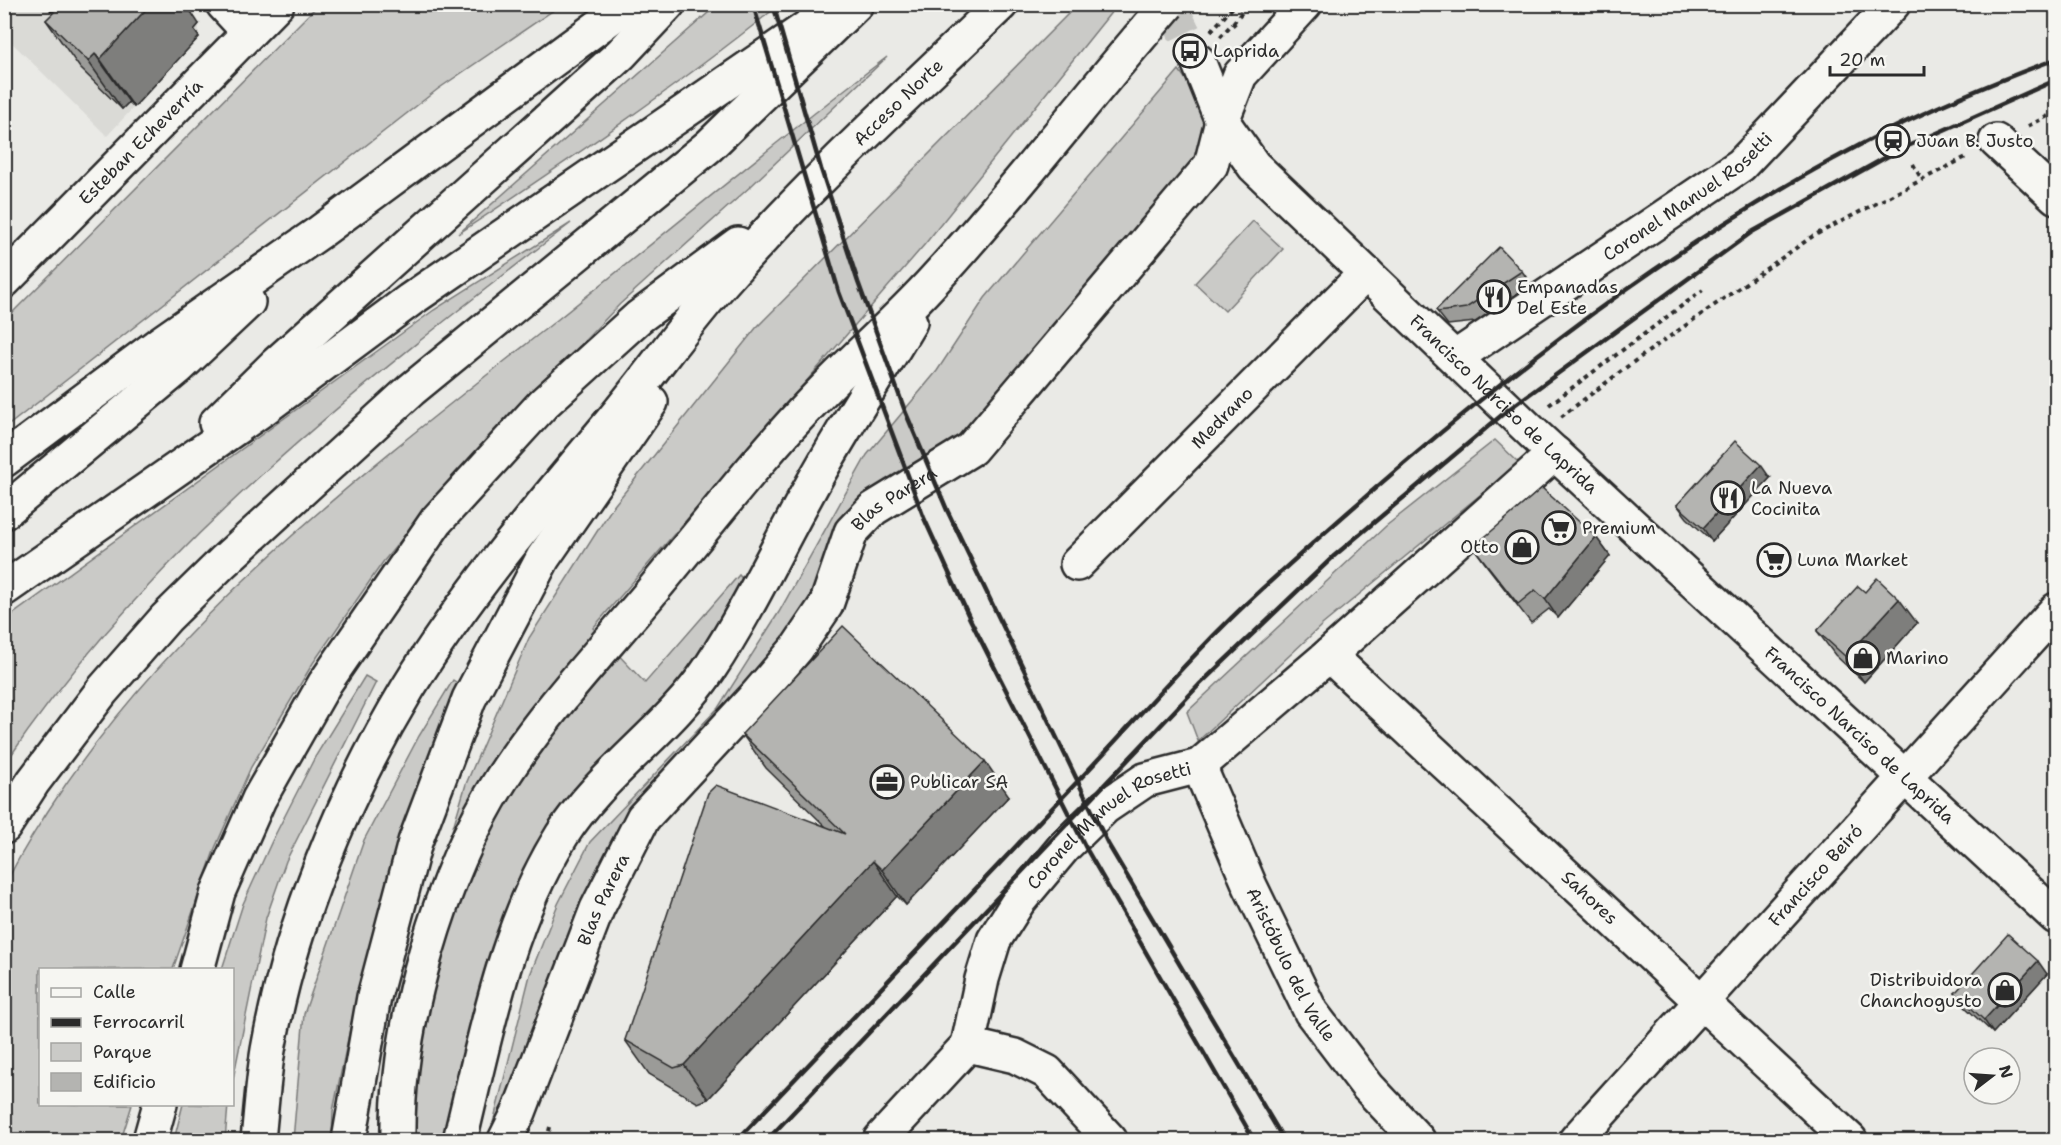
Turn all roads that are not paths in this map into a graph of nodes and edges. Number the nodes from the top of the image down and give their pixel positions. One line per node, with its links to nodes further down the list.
1 (223, 4): 11 (main road)
2 (277, 4): 11 (main road, Esteban Echeverría)
3 (629, 4): 17 (main road)
4 (668, 4): 25 (main road)
5 (841, 4): 25 (main road)
6 (856, 4): 33 (main road)
7 (1001, 4): 16 (main road, Acceso Norte)
8 (1168, 4): 20 (main road, bridge)
9 (1305, 4): 13 (main road, Blas Parera)
10 (1893, 4): 22 (main road, Coronel Manuel Rosetti)
11 (249, 32): 21 (main road, Esteban Echeverría)
12 (1198, 61): 13 (main road, Francisco Narciso de Laprida)
13 (1222, 121): 18 (main road, Francisco Narciso de Laprida); 44 (main road, Blas Parera)
14 (1996, 141): 15 (main road)
15 (2056, 197)
16 (796, 202): 19 (main road); 35 (main road)
17 (320, 232): 24 (main road); 26 (main road)
18 (1366, 273): 22 (main road, Francisco Narciso de Laprida); 27 (main road, Medrano)
19 (726, 277): 40 (main road); 41 (main road)
20 (935, 279): 42 (main road); 43 (main road)
21 (4, 281)
22 (1456, 357): 23 (main road, Francisco Narciso de Laprida)
23 (1539, 437): 30 (main road, Coronel Manuel Rosetti); 32 (main road, Francisco Narciso de Laprida)
24 (4, 460)
25 (159, 479): 28 (main road)
26 (4, 512)
27 (1077, 564)
28 (4, 589)
29 (2056, 610): 32 (main road, Francisco Beiró)
30 (1329, 655): 31 (main road, Coronel Manuel Rosetti); 36 (main road, Sahores)
31 (1199, 766): 37 (main road, Coronel Manuel Rosetti); 47 (main road, Aristóbulo del Valle)
32 (1904, 777): 34 (main road, Francisco Narciso de Laprida); 36 (main road, Francisco Beiró)
33 (4, 827)
34 (2056, 917)
35 (197, 968)
36 (1699, 1001): 48 (main road, Francisco Beiró); 49 (main road, Sahores)
37 (968, 1045): 45 (main road); 46 (main road)
38 (159, 1106): 39 (main road)
39 (150, 1140)
40 (258, 1140)
41 (349, 1140)
42 (398, 1140)
43 (460, 1140)
44 (505, 1140)
45 (880, 1140)
46 (1110, 1140)
47 (1418, 1140)
48 (1576, 1140)
49 (1850, 1140)

